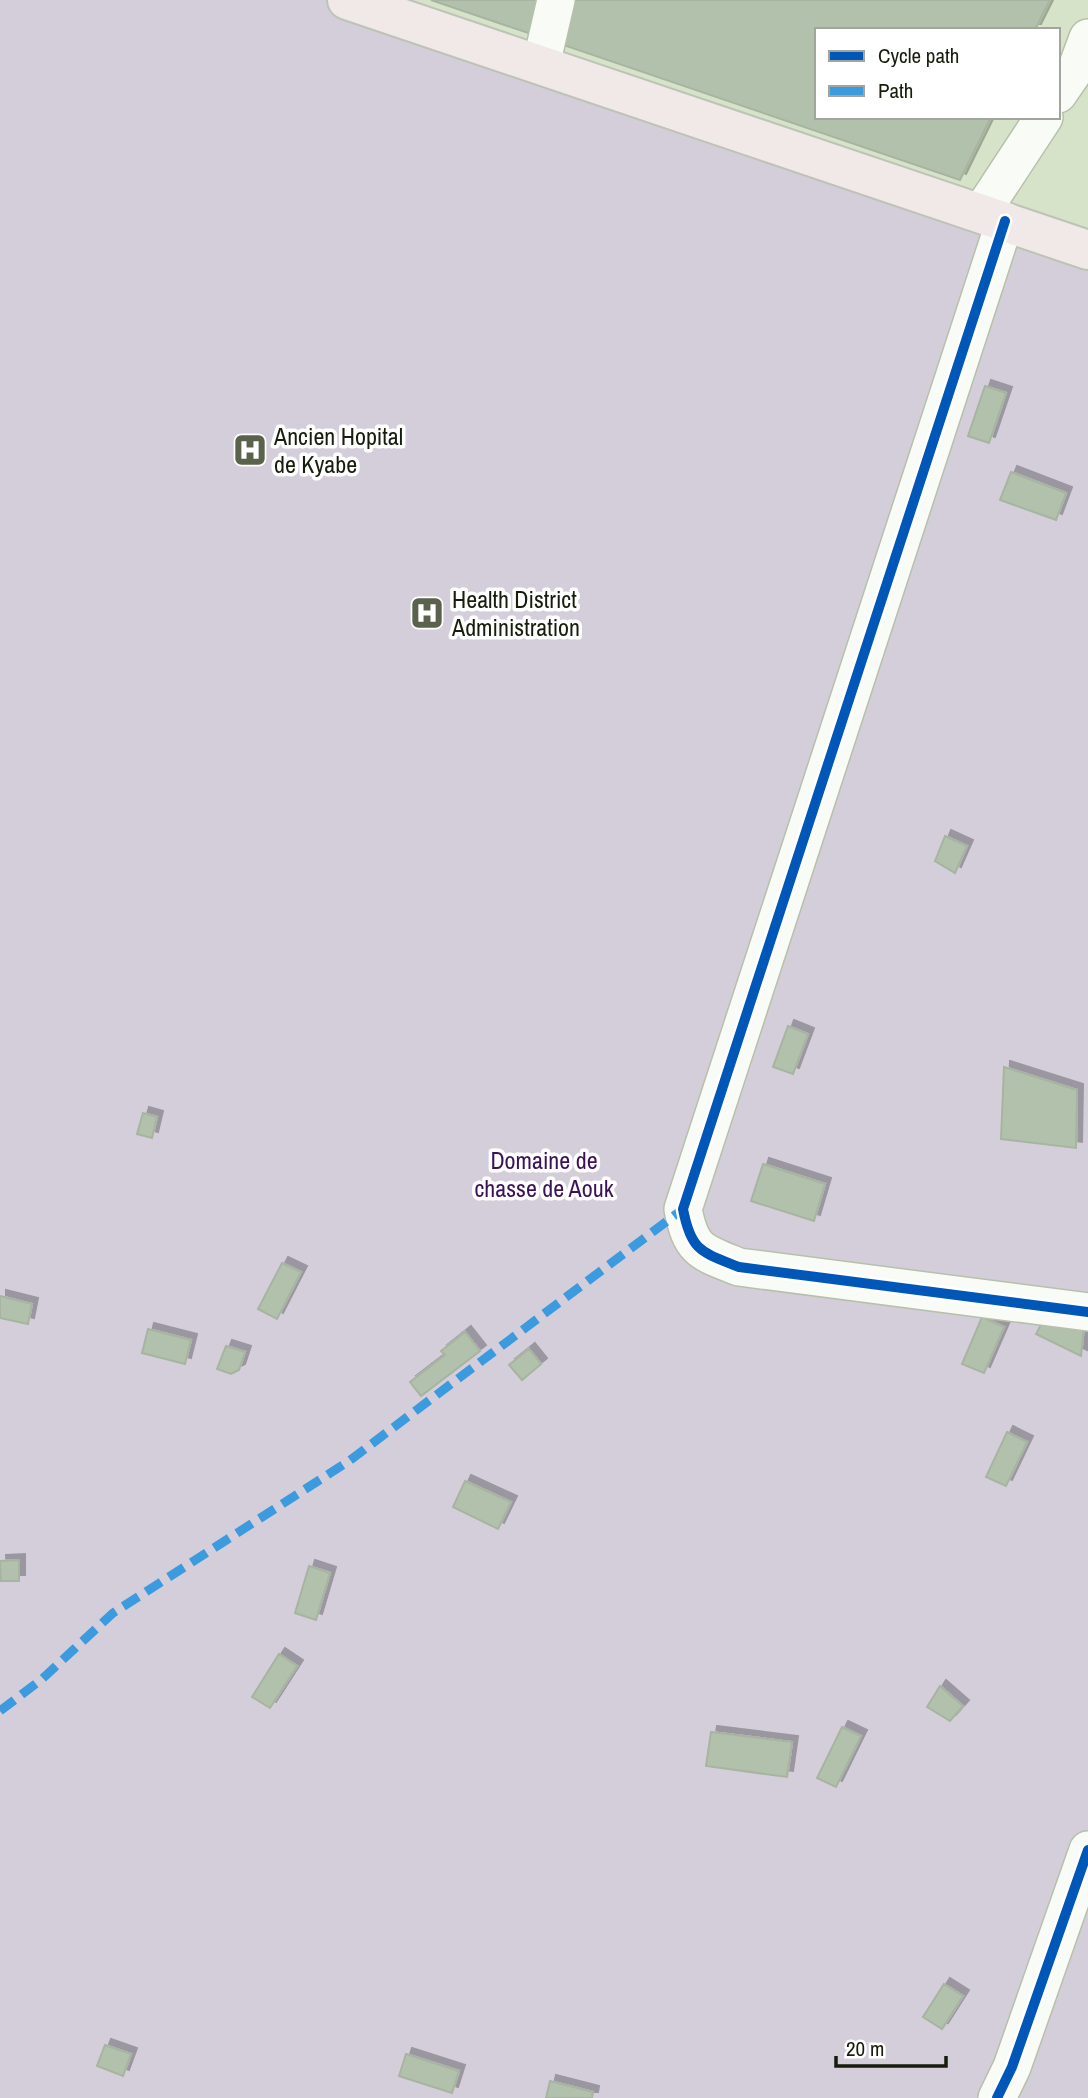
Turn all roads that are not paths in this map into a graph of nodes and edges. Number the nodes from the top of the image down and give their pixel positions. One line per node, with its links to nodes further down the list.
1 (347, 0): 4 (highway)
2 (556, 0): 4 (street)
3 (1088, 38): 5 (street)
4 (541, 65): 7 (highway)
5 (1060, 91)
6 (1043, 119): 7 (street)
7 (993, 217): 8 (highway); 9 (street)
8 (1088, 250)
9 (1088, 1311)
10 (1088, 1850): 11 (street)
11 (997, 2098)

